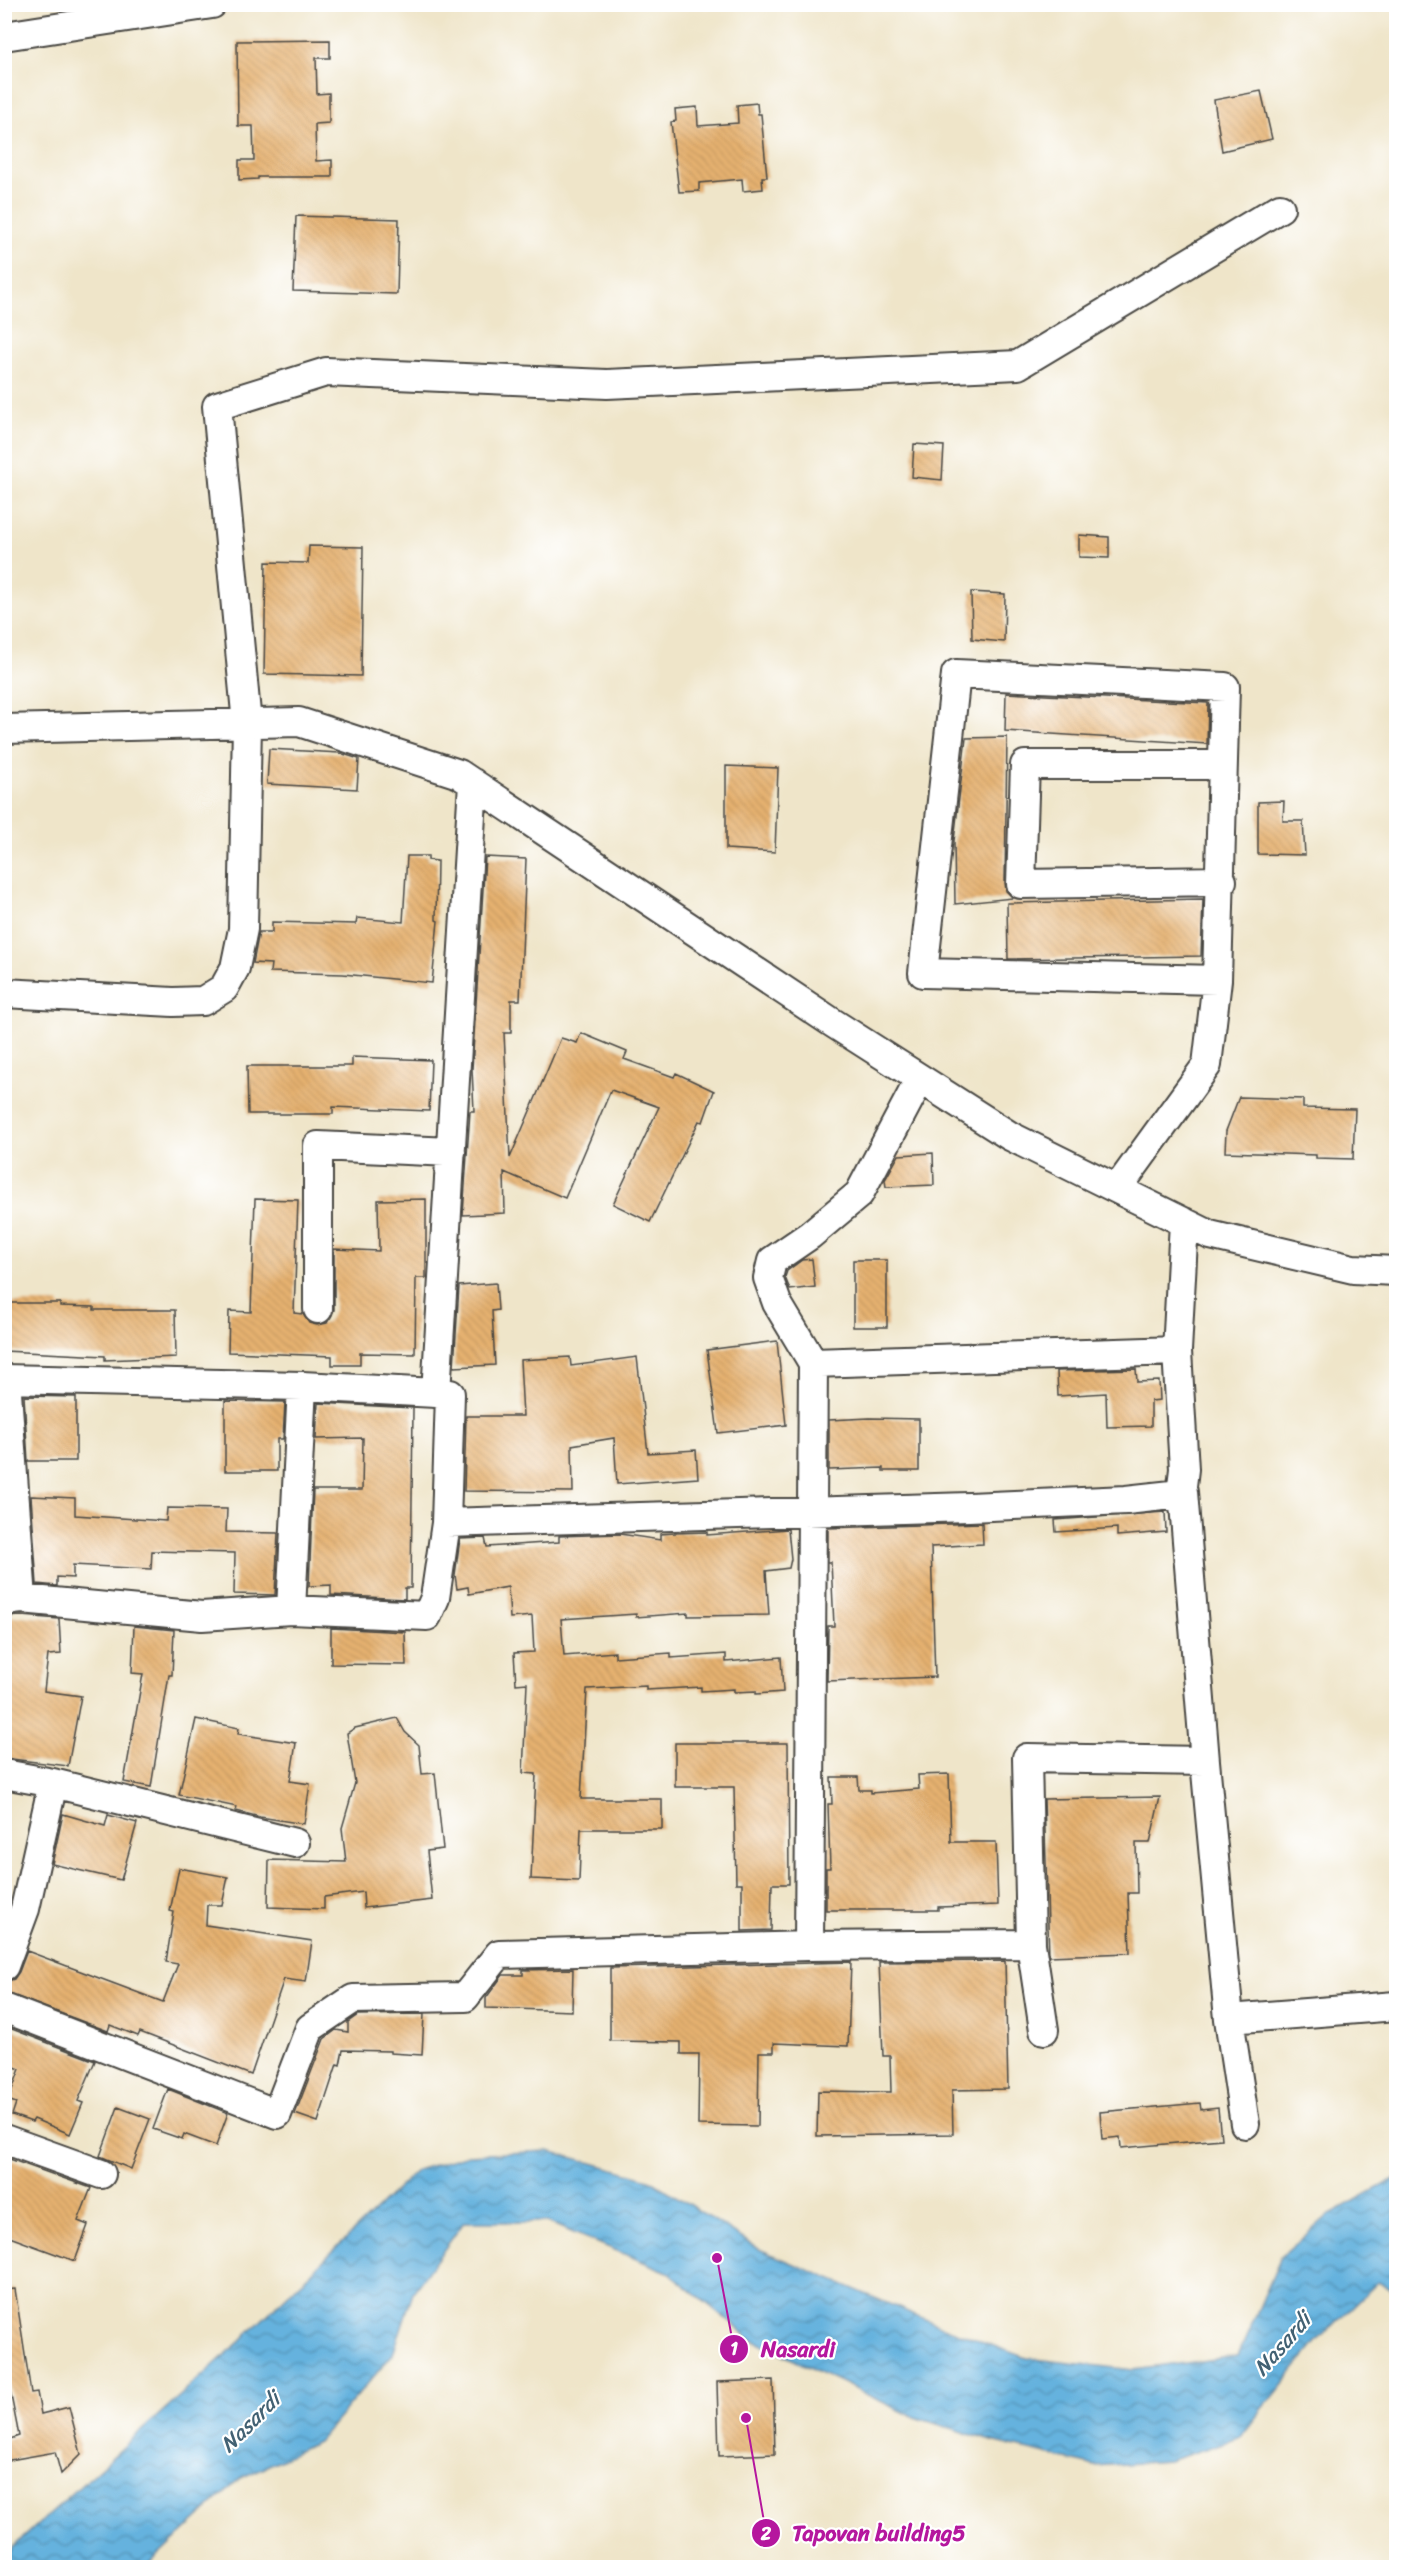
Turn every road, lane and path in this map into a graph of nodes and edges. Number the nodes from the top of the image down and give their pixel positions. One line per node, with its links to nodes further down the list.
1 (212, 4): 2 (street)
2 (4, 36)
3 (1280, 208): 4 (street)
4 (247, 724): 5 (street); 7 (street); 10 (street)
5 (4, 729)
6 (1222, 765): 8 (street); 8 (street); 9 (street)
7 (473, 783): 11 (street); 12 (street)
8 (1222, 881): 9 (street)
9 (1217, 980): 13 (street)
10 (4, 993)
11 (920, 1079): 13 (street); 18 (street)
12 (451, 1152): 16 (street); 21 (street)
13 (1117, 1189): 14 (street)
14 (1184, 1222): 15 (street); 17 (street)
15 (1396, 1270)
16 (318, 1309)
17 (1177, 1351): 18 (street); 22 (street)
18 (813, 1363): 23 (street)
19 (5, 1379): 20 (street); 25 (street)
20 (302, 1386): 21 (street); 26 (street)
21 (436, 1393): 24 (street)
22 (1183, 1492): 23 (street); 27 (street)
23 (811, 1513): 24 (street); 32 (street)
24 (446, 1522): 26 (street)
25 (14, 1600): 26 (street)
26 (291, 1610)
27 (1205, 1761): 31 (street); 36 (street)
28 (4, 1774): 29 (street)
29 (53, 1783): 30 (street); 33 (street)
30 (296, 1843)
31 (1031, 1944): 32 (street); 37 (street)
32 (809, 1946): 35 (street)
33 (4, 1966)
34 (1396, 2006): 36 (street)
35 (4, 2008)
36 (1229, 2019): 38 (street)
37 (1044, 2030)
38 (1245, 2124)
39 (4, 2139): 40 (street)
40 (101, 2174)

